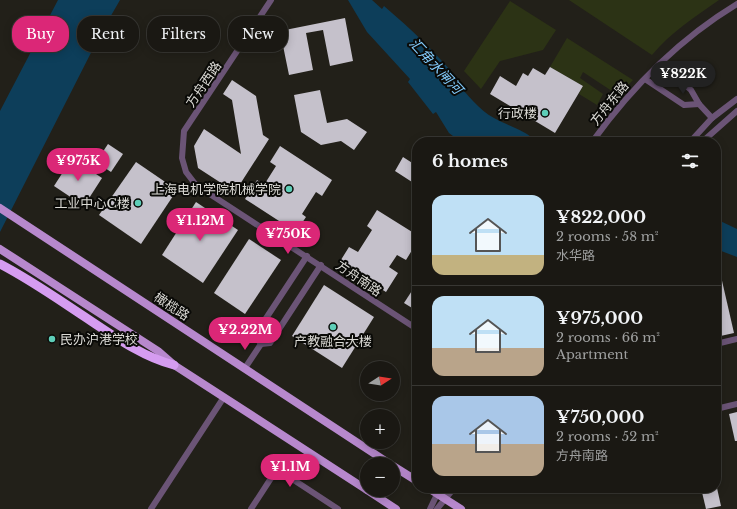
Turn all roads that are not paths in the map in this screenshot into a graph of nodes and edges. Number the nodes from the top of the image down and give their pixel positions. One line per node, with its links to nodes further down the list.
1 (271, 0): 12 (street, 方舟西路)
2 (737, 4): 3 (street, 方舟东路)
3 (660, 64): 4 (street, 方舟东路); 6 (street)
4 (645, 79): 6 (street); 9 (street, 方舟东路)
5 (737, 98): 8 (street)
6 (699, 104): 8 (street)
7 (737, 111): 11 (street)
8 (712, 118): 10 (street)
9 (596, 137)
10 (695, 137)
11 (708, 137)
12 (196, 185): 15 (street, 方舟南路)
13 (0, 208): 23 (main road, 橄榄路)
14 (0, 249): 22 (main road)
15 (307, 256): 17 (street, 方舟南路); 21 (street)
16 (0, 264): 22 (highway)
17 (321, 266): 18 (street, 方舟南路); 21 (street)
18 (412, 326)
19 (737, 340): 20 (street)
20 (721, 343)
21 (260, 344): 23 (street)
22 (174, 365): 24 (main road)
23 (245, 368): 27 (main road, 橄榄路)
24 (224, 397): 30 (main road); 36 (street)
25 (737, 404): 26 (street)
26 (721, 408)
27 (379, 457)
28 (400, 470): 29 (main road)
29 (412, 478)
30 (360, 485)
31 (438, 493): 40 (street)
32 (441, 493): 35 (main road)
33 (450, 493): 35 (street)
34 (378, 497): 39 (main road)
35 (446, 499): 41 (street); 42 (main road)
36 (150, 509)
37 (251, 509): 38 (street)
38 (338, 509)
39 (396, 509)
40 (430, 509)
41 (437, 509)
42 (462, 509)

